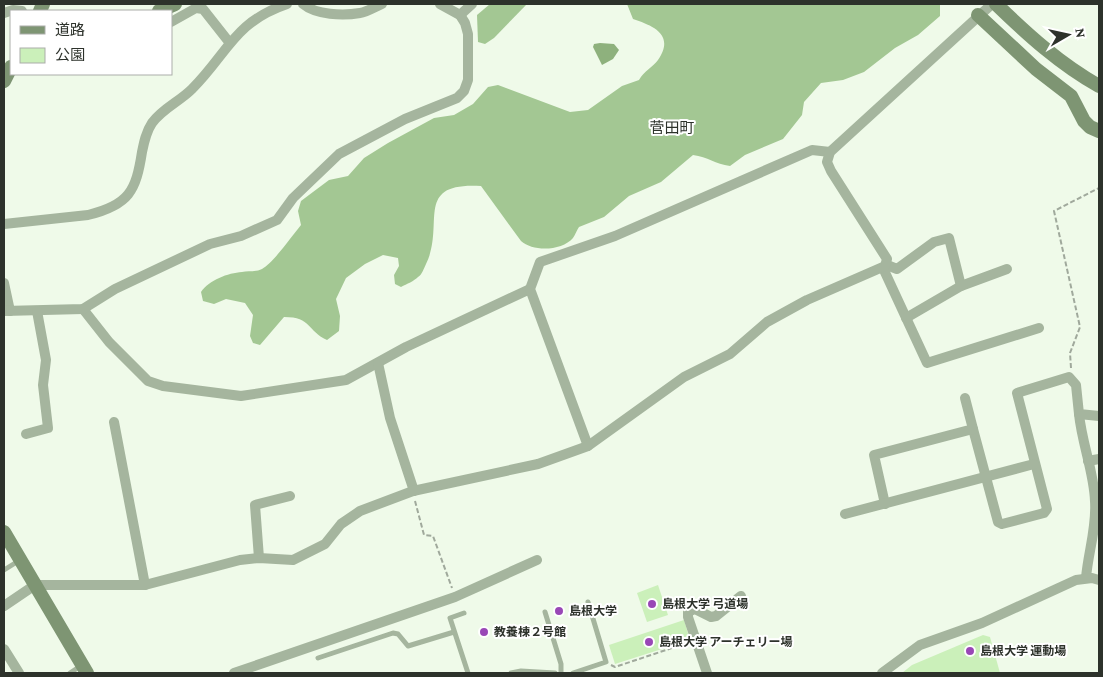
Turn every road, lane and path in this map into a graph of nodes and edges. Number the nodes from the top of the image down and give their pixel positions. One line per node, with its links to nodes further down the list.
1 (175, 4): 8 (street)
2 (287, 4): 12 (street)
3 (303, 4): 4 (street)
4 (382, 4)
5 (440, 4): 9 (street)
6 (472, 4): 9 (street)
7 (997, 6): 10 (street); 15 (street)
8 (161, 10)
9 (460, 15): 26 (street)
10 (978, 15): 16 (street); 17 (street)
11 (172, 21): 12 (street)
12 (229, 42): 19 (street)
13 (10, 70): 14 (street)
14 (4, 81)
15 (1099, 86)
16 (1099, 131)
17 (830, 152): 20 (street); 24 (street)
18 (1099, 188): 31 (path)
19 (4, 224)
20 (885, 266): 23 (street); 28 (street); 38 (street)
21 (1007, 269): 23 (street)
22 (4, 283): 27 (street)
23 (961, 286): 28 (street)
24 (530, 289): 30 (street); 38 (street)
25 (38, 310): 26 (street); 27 (street); 37 (street)
26 (83, 310): 30 (street)
27 (7, 311)
28 (906, 318): 29 (street)
29 (1039, 328)
30 (378, 363): 43 (street)
31 (1069, 377): 33 (street); 41 (street)
32 (965, 398): 36 (street)
33 (1079, 414): 34 (street); 40 (street)
34 (1099, 416)
35 (114, 422): 55 (street)
36 (973, 429): 42 (street); 45 (street)
37 (26, 434)
38 (588, 446): 43 (street)
39 (1099, 458): 40 (street)
40 (1088, 461): 52 (street)
41 (1034, 464): 42 (street); 42 (street)
42 (985, 477): 45 (street)
43 (414, 491): 48 (street); 57 (path)
44 (290, 496): 48 (street)
45 (885, 504): 46 (street)
46 (845, 514)
47 (4, 532): 49 (street)
48 (259, 558): 55 (street)
49 (20, 560): 51 (lane); 54 (street)
50 (537, 560): 57 (street)
51 (4, 570)
52 (1086, 578): 53 (street); 77 (street)
53 (1099, 580)
54 (35, 585): 55 (street); 59 (street); 67 (street)
55 (145, 585)
56 (741, 596): 63 (street)
57 (455, 597): 70 (street)
58 (588, 602): 66 (lane)
59 (4, 606)
60 (544, 612): 74 (lane)
61 (464, 613): 62 (lane)
62 (454, 632): 65 (lane); 71 (lane)
63 (696, 640): 66 (path); 76 (street)
64 (4, 649): 68 (street)
65 (318, 658)
66 (606, 662): 75 (lane)
67 (85, 669): 69 (lane)
68 (19, 673)
69 (70, 673)
70 (234, 673)
71 (468, 673)
72 (511, 673): 73 (lane)
73 (555, 673)
74 (562, 673)
75 (573, 673)
76 (707, 673)
77 (882, 673)

